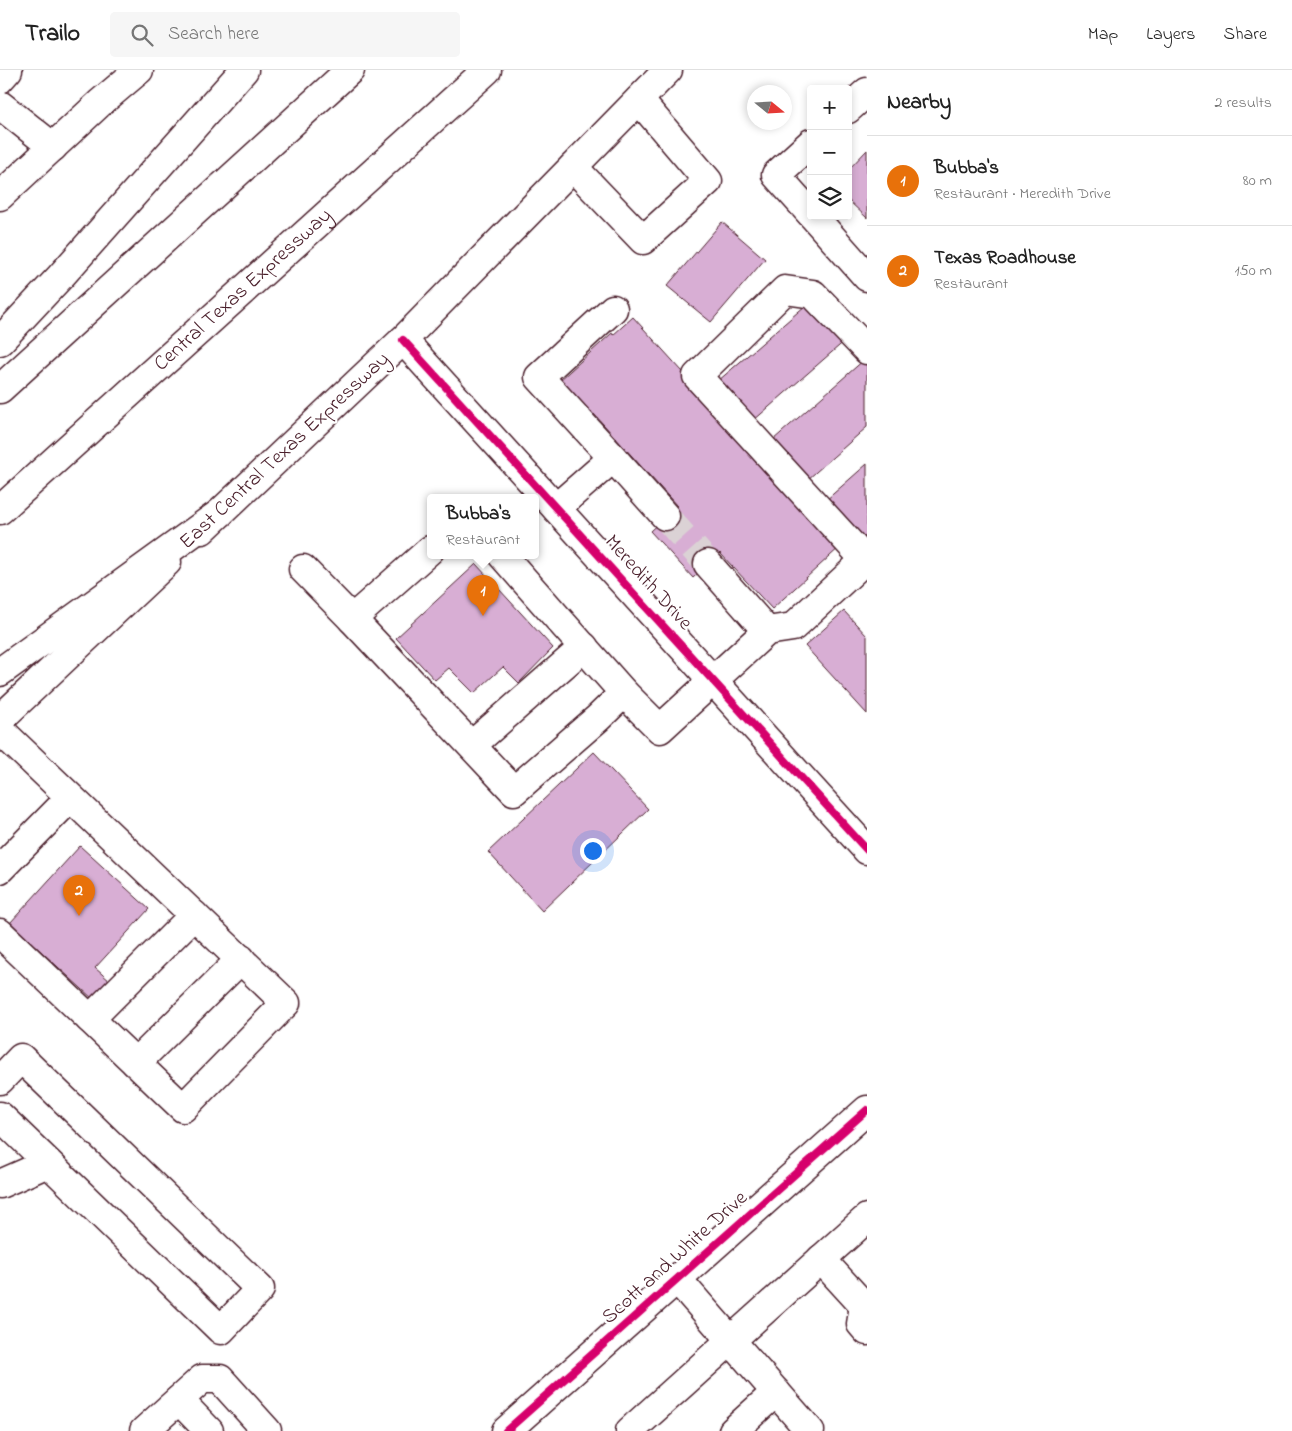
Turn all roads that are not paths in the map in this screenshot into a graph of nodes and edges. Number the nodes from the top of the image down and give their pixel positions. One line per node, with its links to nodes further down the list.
1 (8, 70): 7 (main road)
2 (139, 70): 12 (main road)
3 (244, 70): 21 (main road)
4 (350, 70): 23 (main road)
5 (487, 70): 28 (main road, Central Texas Expressway)
6 (668, 70): 9 (main road, East Central Texas Expressway)
7 (0, 79)
8 (867, 92): 11 (main road)
9 (639, 100): 14 (main road, East Central Texas Expressway); 14 (main road)
10 (0, 105): 12 (main road)
11 (852, 105)
12 (53, 147): 15 (main road)
13 (807, 147): 16 (main road)
14 (573, 167): 20 (main road, East Central Texas Expressway)
15 (0, 196)
16 (807, 209)
17 (816, 220): 18 (main road)
18 (867, 277)
19 (613, 309): 24 (main road)
20 (403, 340): 25 (main road, Meredith Drive); 29 (main road, East Central Texas Expressway)
21 (0, 341)
22 (867, 350): 33 (main road)
23 (0, 389)
24 (613, 458): 27 (main road); 30 (main road)
25 (530, 491)
26 (539, 497): 27 (main road, Meredith Drive)
27 (556, 508): 40 (main road, Meredith Drive)
28 (0, 510)
29 (220, 513): 39 (main road); 42 (main road, East Central Texas Expressway)
30 (665, 516)
31 (427, 553): 36 (main road)
32 (506, 559): 38 (main road)
33 (866, 560): 37 (main road)
34 (708, 564): 37 (main road)
35 (303, 569): 36 (main road)
36 (352, 619): 44 (main road)
37 (767, 630): 40 (main road)
38 (584, 647): 41 (main road); 44 (main road)
39 (0, 672)
40 (713, 680): 41 (main road); 46 (main road, Meredith Drive)
41 (624, 693): 44 (main road)
42 (0, 719)
43 (0, 730): 45 (main road)
44 (472, 746)
45 (70, 798): 47 (main road); 48 (main road)
46 (867, 850)
47 (0, 869)
48 (194, 914): 50 (main road); 51 (main road)
49 (0, 933): 51 (main road)
50 (241, 959): 52 (main road); 52 (main road)
51 (90, 1019): 52 (main road)
52 (136, 1063)
53 (0, 1080): 56 (main road)
54 (867, 1110): 60 (main road, Scott and White Drive)
55 (0, 1116): 56 (main road)
56 (48, 1163): 57 (main road)
57 (0, 1184)
58 (867, 1218): 59 (main road)
59 (821, 1259): 61 (main road); 62 (main road)
60 (677, 1279): 62 (main road); 68 (main road, Scott and White Drive)
61 (866, 1314)
62 (730, 1341): 63 (main road); 69 (main road)
63 (776, 1392): 70 (main road); 71 (main road)
64 (179, 1400): 65 (main road); 66 (main road); 67 (main road)
65 (144, 1431)
66 (209, 1431)
67 (267, 1431)
68 (506, 1431)
69 (630, 1431)
70 (733, 1431)
71 (810, 1431)

